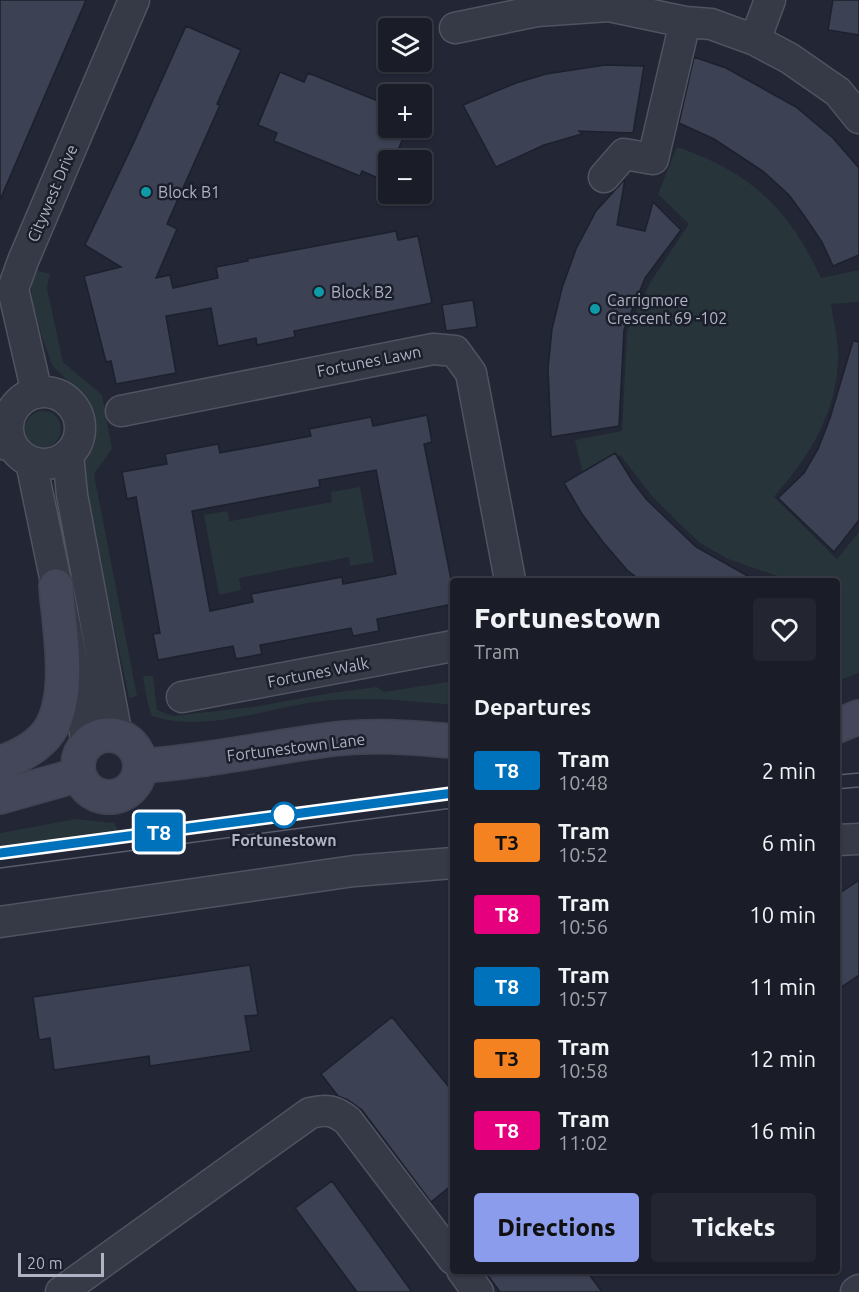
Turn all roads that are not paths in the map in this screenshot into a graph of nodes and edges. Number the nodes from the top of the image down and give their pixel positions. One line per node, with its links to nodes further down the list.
1 (134, 0): 8 (street, Citywest Drive)
2 (770, 0): 5 (street)
3 (685, 22): 4 (street); 5 (street); 7 (street)
4 (454, 28)
5 (755, 40): 6 (street)
6 (859, 118)
7 (604, 177)
8 (7, 287): 9 (street, Citywest Drive)
9 (37, 393): 11 (street); 12 (street)
10 (121, 411): 14 (street, Fortunes Lawn)
11 (5, 418): 13 (street)
12 (68, 455): 13 (street); 20 (street)
13 (17, 456): 15 (street)
14 (510, 578)
15 (56, 586): 22 (street); 23 (street)
16 (450, 647): 17 (street, Fortunes Walk)
17 (182, 697)
18 (859, 717): 19 (street)
19 (840, 725)
20 (117, 736): 22 (street); 24 (street)
21 (450, 741): 24 (street, Fortunestown Lane)
22 (86, 744): 25 (street)
23 (0, 764)
24 (140, 766): 25 (street)
25 (78, 776): 26 (street)
26 (0, 797)
27 (859, 839): 28 (street)
28 (840, 840)
29 (450, 863): 30 (street)
30 (0, 922)
31 (450, 1255): 33 (street)
32 (465, 1274): 34 (street)
33 (61, 1292)
34 (478, 1292)

